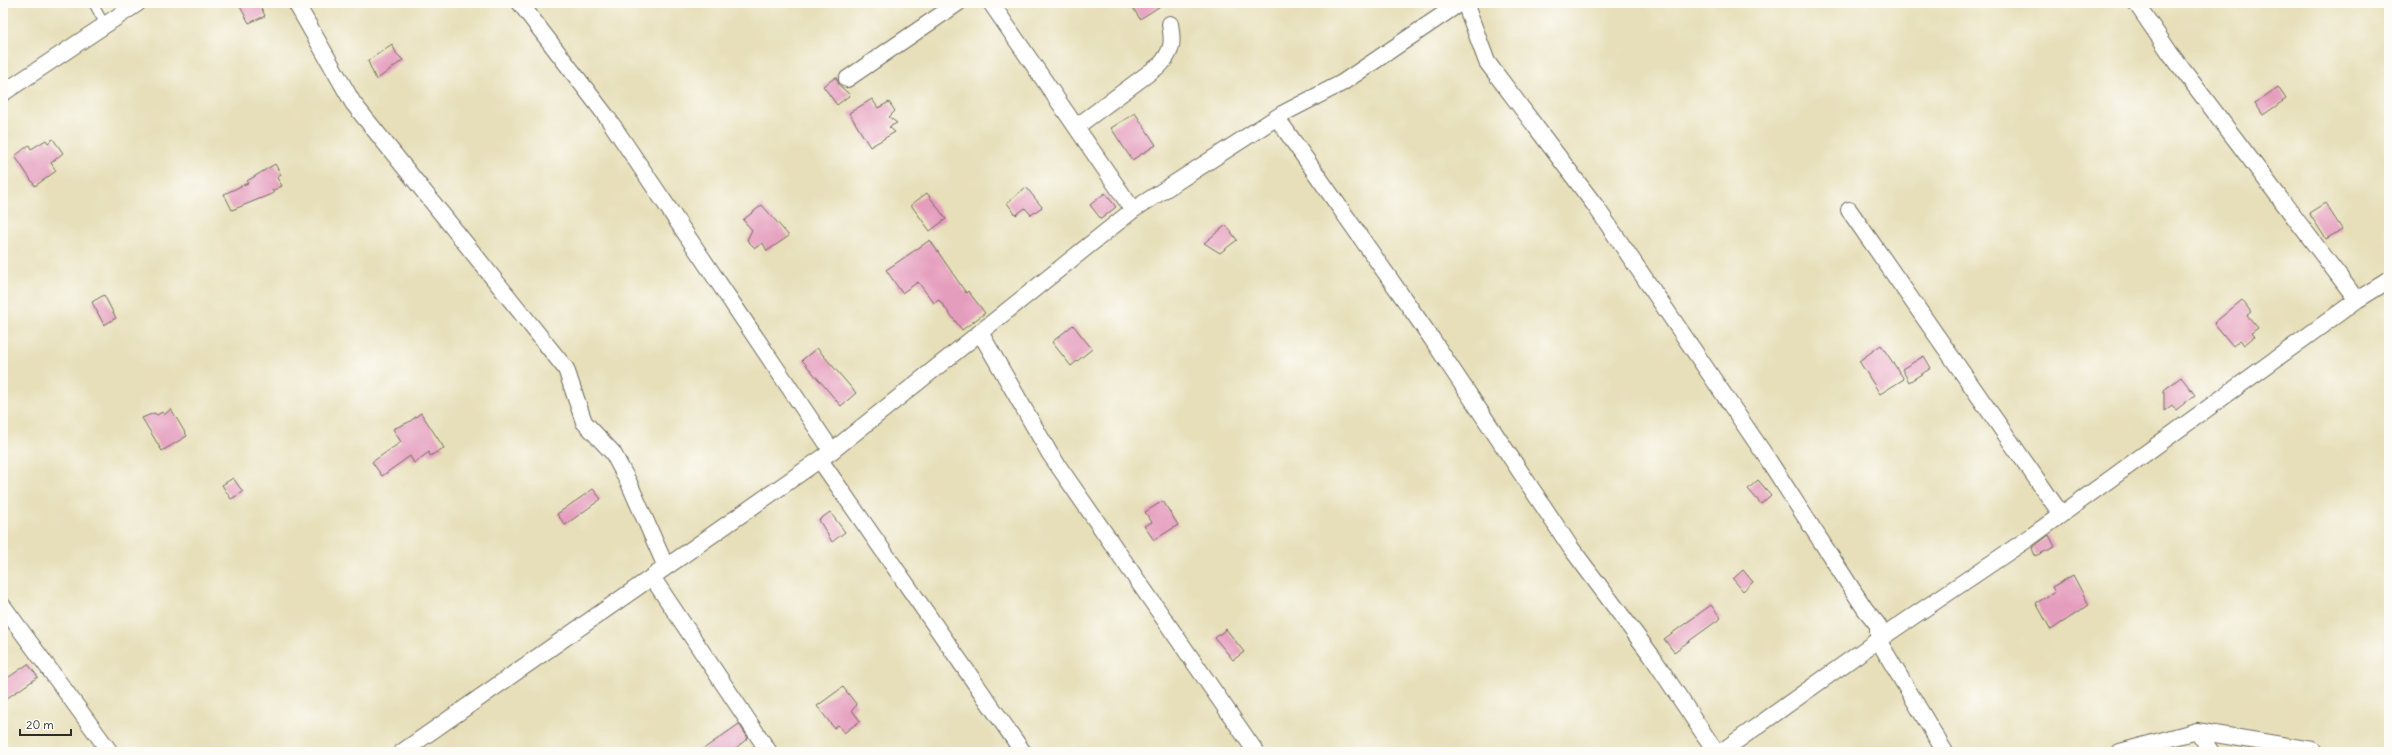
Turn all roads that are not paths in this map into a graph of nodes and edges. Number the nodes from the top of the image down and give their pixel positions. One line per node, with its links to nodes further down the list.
1 (93, 3): 11 (lane)
2 (138, 3): 11 (street)
3 (296, 3): 23 (street)
4 (520, 3): 21 (street)
5 (958, 3): 12 (street)
6 (991, 3): 15 (street)
7 (1460, 3): 14 (street)
8 (1465, 3): 26 (street)
9 (2136, 3): 19 (street)
10 (1170, 24): 15 (street)
11 (105, 25): 13 (street)
12 (847, 79)
13 (3, 93)
14 (1277, 118): 16 (street); 33 (street)
15 (1076, 127): 16 (street)
16 (1133, 210): 20 (street)
17 (1849, 210): 22 (street)
18 (2389, 280): 19 (street)
19 (2357, 300): 22 (street)
20 (981, 334): 21 (street); 32 (street)
21 (826, 455): 23 (street); 31 (street)
22 (2061, 514): 26 (street)
23 (666, 567): 24 (street)
24 (652, 577): 29 (street); 30 (street)
25 (3, 606): 28 (street)
26 (1878, 640): 34 (street); 35 (street)
27 (2197, 732): 36 (street); 37 (street); 38 (street)
28 (110, 752)
29 (402, 752)
30 (769, 752)
31 (1023, 752)
32 (1256, 752)
33 (1716, 752)
34 (1721, 752)
35 (1945, 752)
36 (2120, 752)
37 (2211, 752)
38 (2316, 752)

